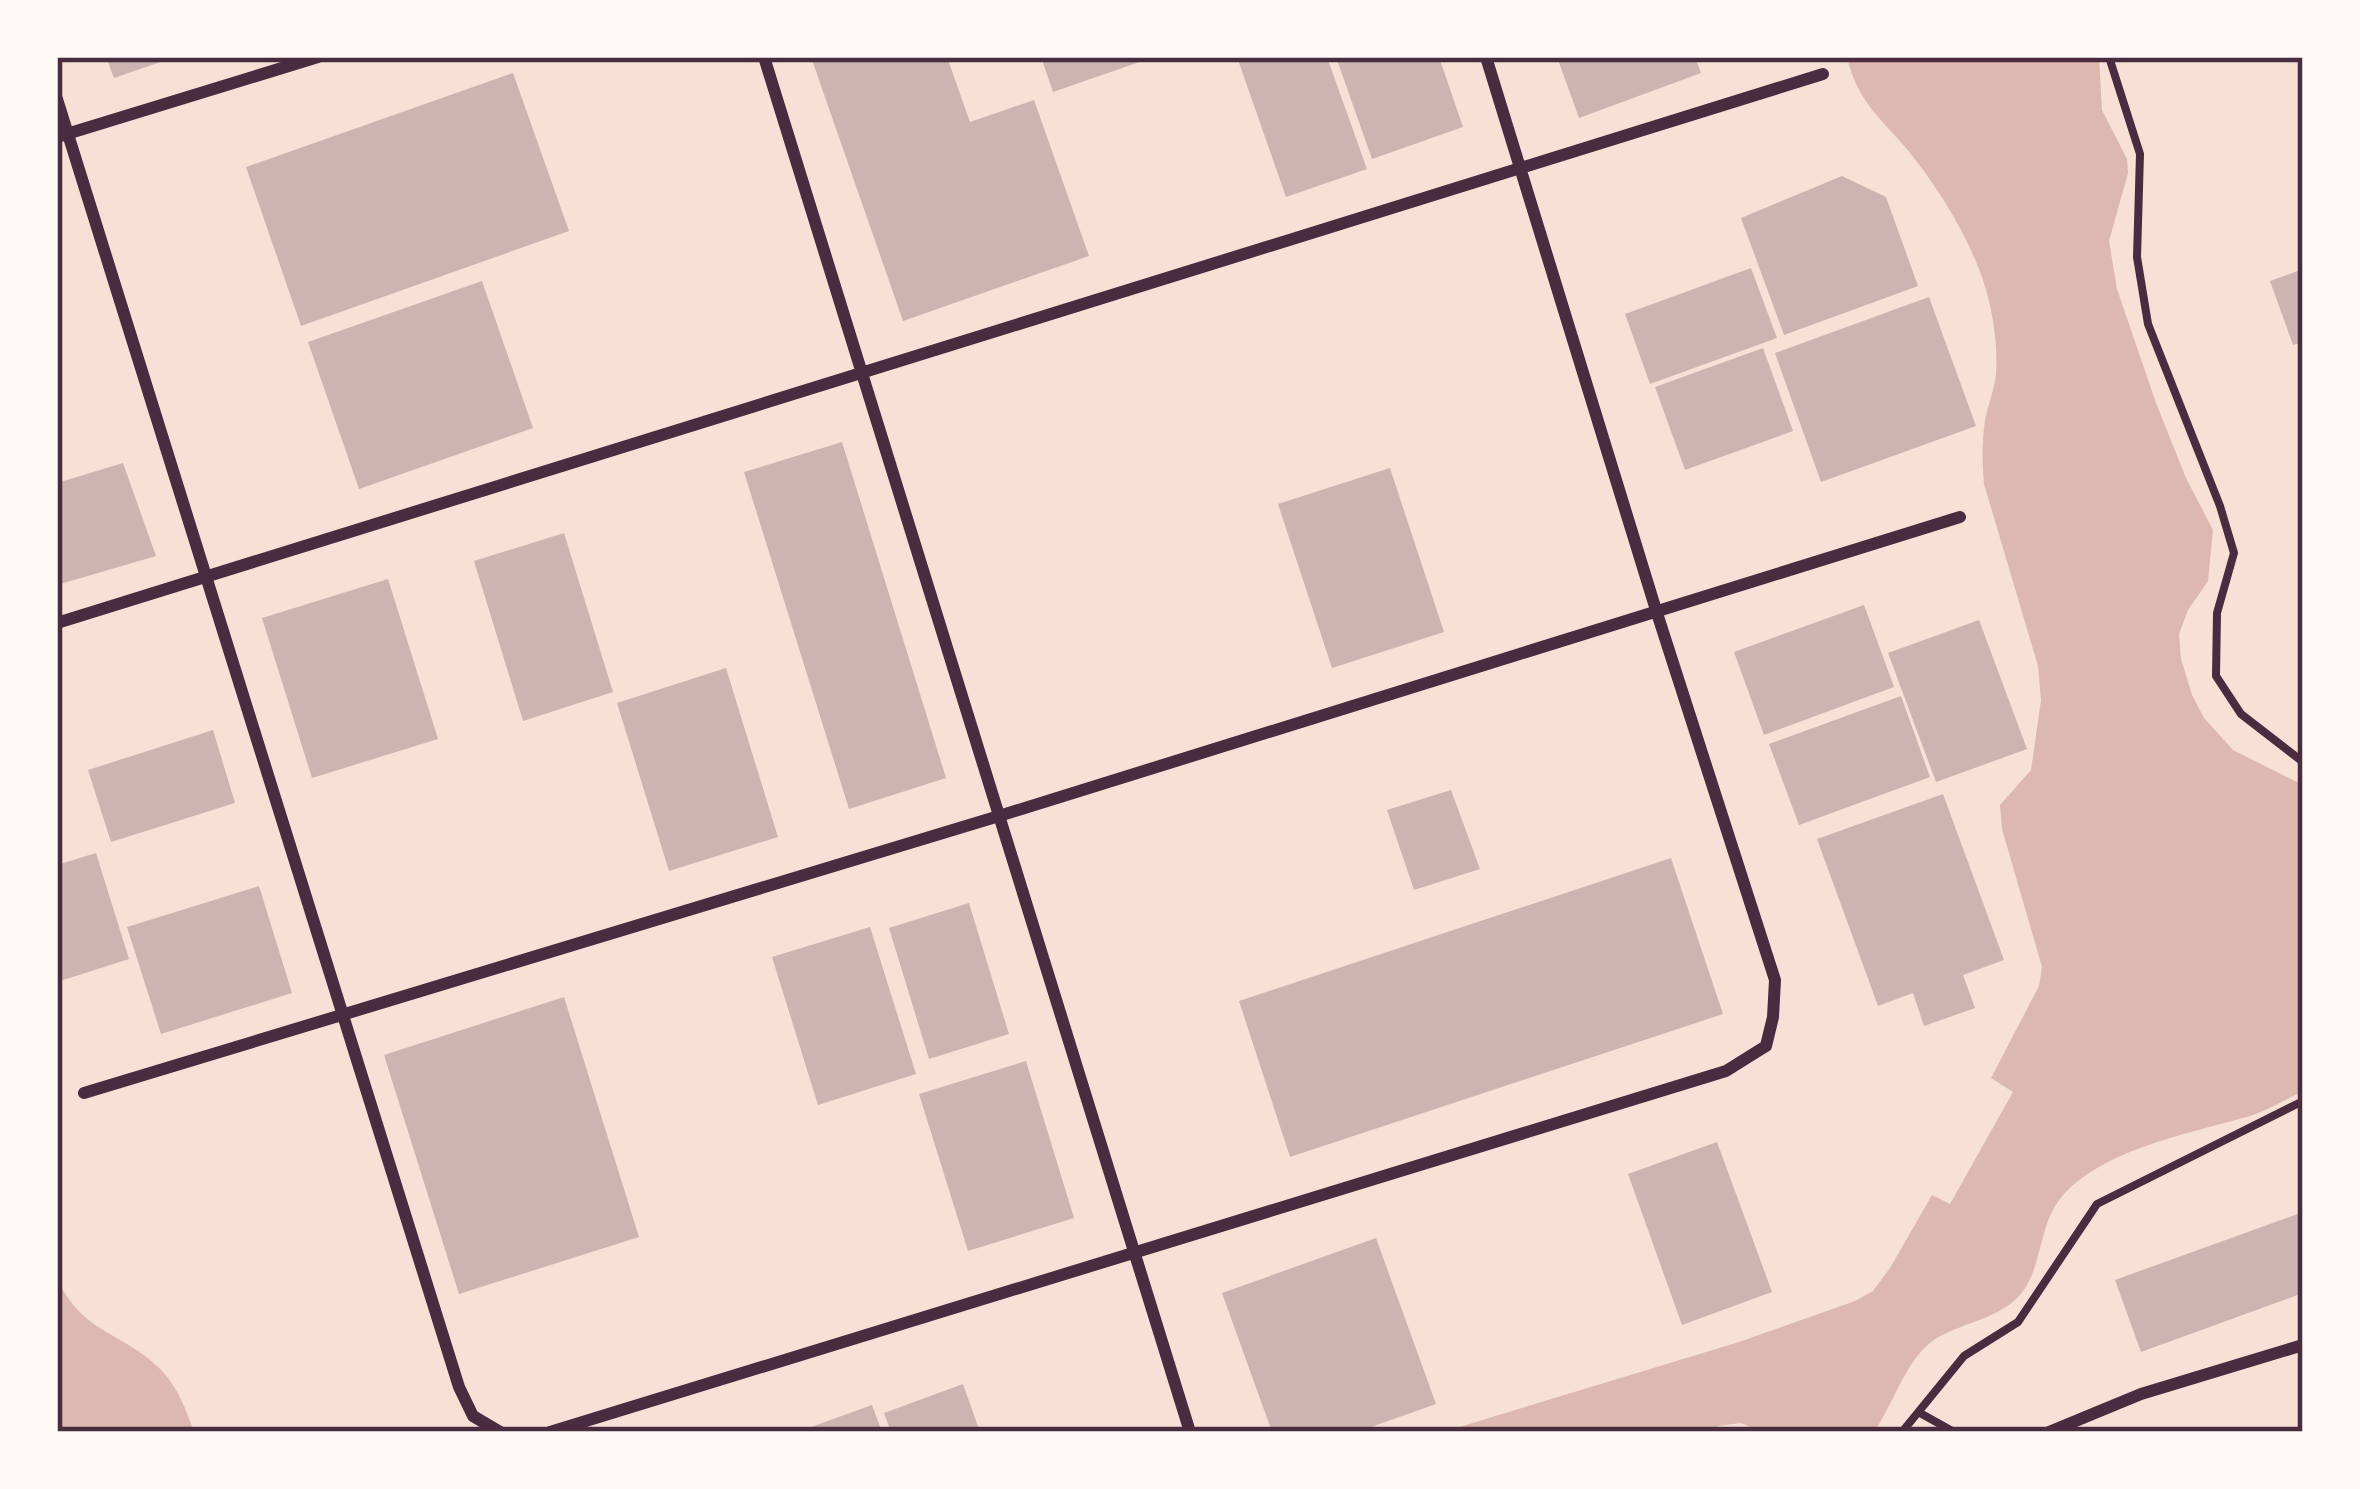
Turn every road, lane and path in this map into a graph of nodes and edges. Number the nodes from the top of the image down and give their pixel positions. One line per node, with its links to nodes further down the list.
1 (318, 57): 7 (street)
2 (764, 57): 9 (street)
3 (1486, 57): 8 (street)
4 (2110, 57): 14 (path)
5 (1822, 74): 8 (street)
6 (57, 98): 7 (street)
7 (63, 136): 11 (street)
8 (1519, 168): 9 (street); 12 (street)
9 (861, 372): 11 (street); 15 (street)
10 (1960, 517): 12 (street)
11 (206, 577): 13 (street); 16 (street)
12 (1656, 610): 15 (street); 19 (street)
13 (57, 623)
14 (2303, 762)
15 (999, 816): 16 (street); 19 (street)
16 (342, 1015): 17 (street); 22 (street)
17 (84, 1093)
18 (2303, 1101): 21 (path)
19 (1135, 1252): 23 (street); 24 (street)
20 (2303, 1346): 27 (street)
21 (1920, 1413): 25 (path); 26 (path)
22 (500, 1432)
23 (550, 1432)
24 (1190, 1432)
25 (1902, 1432)
26 (1954, 1432)
27 (2049, 1432)

